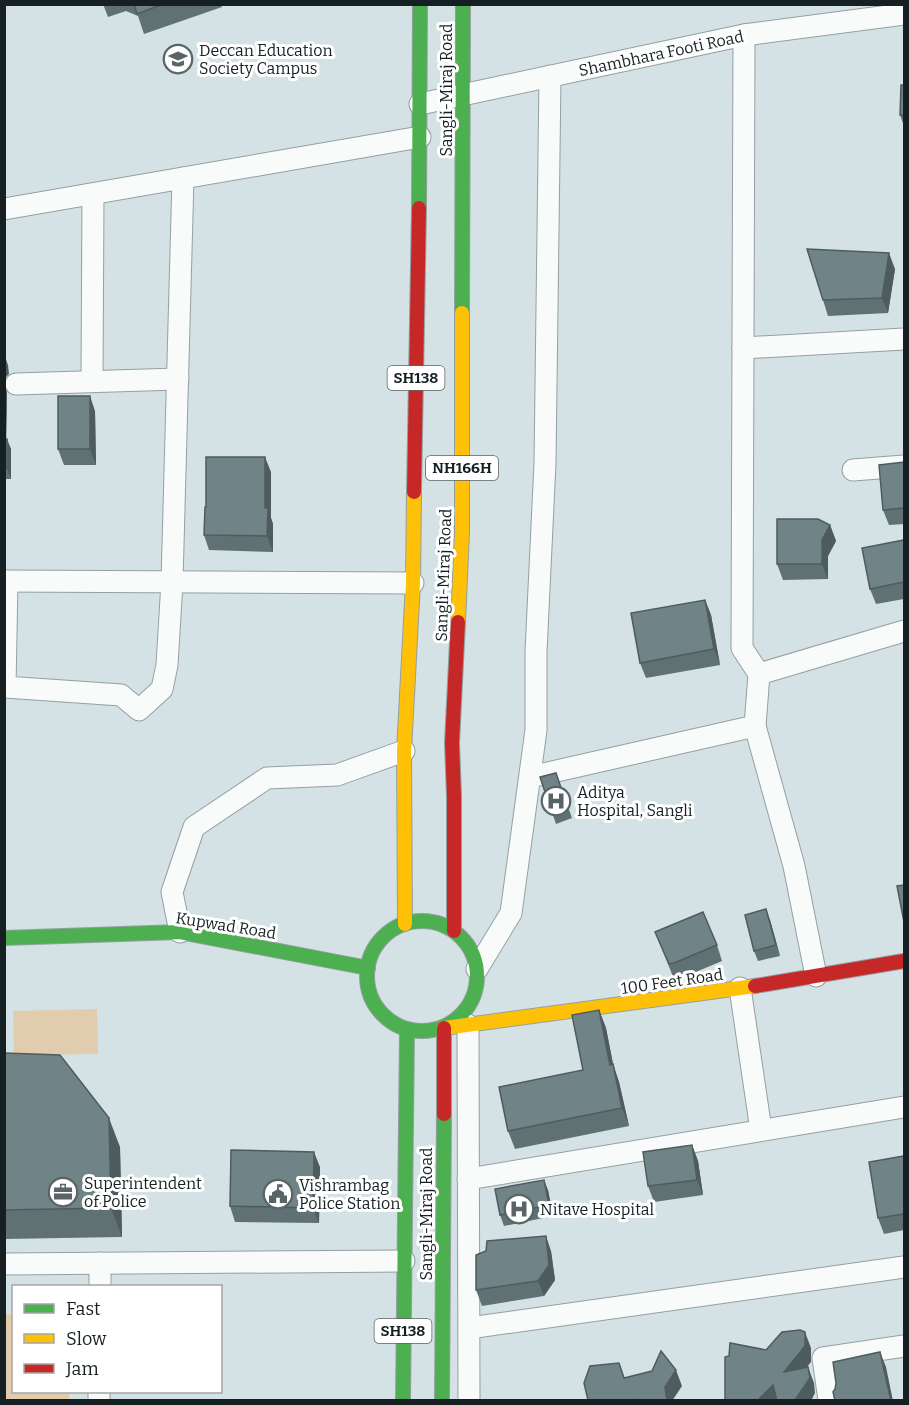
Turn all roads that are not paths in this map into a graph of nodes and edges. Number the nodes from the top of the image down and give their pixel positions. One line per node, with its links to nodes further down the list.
1 (420, 4): 7 (main road, Sangli-Miraj Road / SH138)
2 (463, 4): 6 (main road, Sangli-Miraj Road / NH166H)
3 (904, 14): 4 (street, Shambhara Footi Road)
4 (744, 35): 5 (street, Shambhara Footi Road); 13 (street)
5 (550, 76): 6 (street, Shambhara Footi Road); 26 (street)
6 (463, 95): 7 (street, Shambhara Footi Road); 28 (main road, Sangli-Miraj Road / NH166H)
7 (420, 104): 8 (main road, Sangli-Miraj Road / SH138)
8 (420, 137): 9 (street); 21 (main road, Sangli-Miraj Road / SH138)
9 (183, 178): 10 (street); 14 (street)
10 (93, 194): 11 (street); 15 (street)
11 (4, 209)
12 (904, 339): 13 (street)
13 (743, 348): 23 (street)
14 (178, 379): 15 (street); 20 (street)
15 (92, 381): 16 (street)
16 (16, 384)
17 (904, 466): 18 (street)
18 (853, 470)
19 (6, 581): 20 (street); 20 (street)
20 (172, 582): 21 (street)
21 (412, 583): 25 (main road, Sangli-Miraj Road / SH138)
22 (904, 631): 23 (street)
23 (759, 674): 24 (street)
24 (755, 726): 26 (street); 34 (street)
25 (404, 751): 27 (main road, Sangli-Miraj Road / SH138); 29 (street)
26 (530, 777): 33 (street)
27 (405, 924): 28 (main road); 32 (main road)
28 (454, 931): 33 (main road)
29 (180, 932): 30 (main road, Kupwad Road); 32 (main road, Kupwad Road)
30 (6, 939)
31 (904, 961): 34 (main road, 100 Feet Road)
32 (368, 968): 38 (main road)
33 (477, 969): 37 (main road)
34 (816, 976): 35 (main road, 100 Feet Road)
35 (740, 988): 36 (main road, 100 Feet Road); 40 (street)
36 (468, 1025): 37 (main road, 100 Feet Road); 41 (street)
37 (444, 1028): 38 (main road); 50 (main road, Sangli-Miraj Road)
38 (407, 1030): 42 (main road, Sangli-Miraj Road)
39 (904, 1107): 40 (street)
40 (761, 1130): 41 (street)
41 (468, 1179): 47 (street)
42 (404, 1261): 43 (street); 49 (main road, Sangli-Miraj Road / SH138)
43 (100, 1263): 44 (street); 46 (street)
44 (4, 1264)
45 (904, 1267): 47 (street)
46 (100, 1285)
47 (469, 1328): 51 (street)
48 (904, 1346): 52 (street)
49 (403, 1401)
50 (442, 1401)
51 (469, 1401)
52 (829, 1401)

